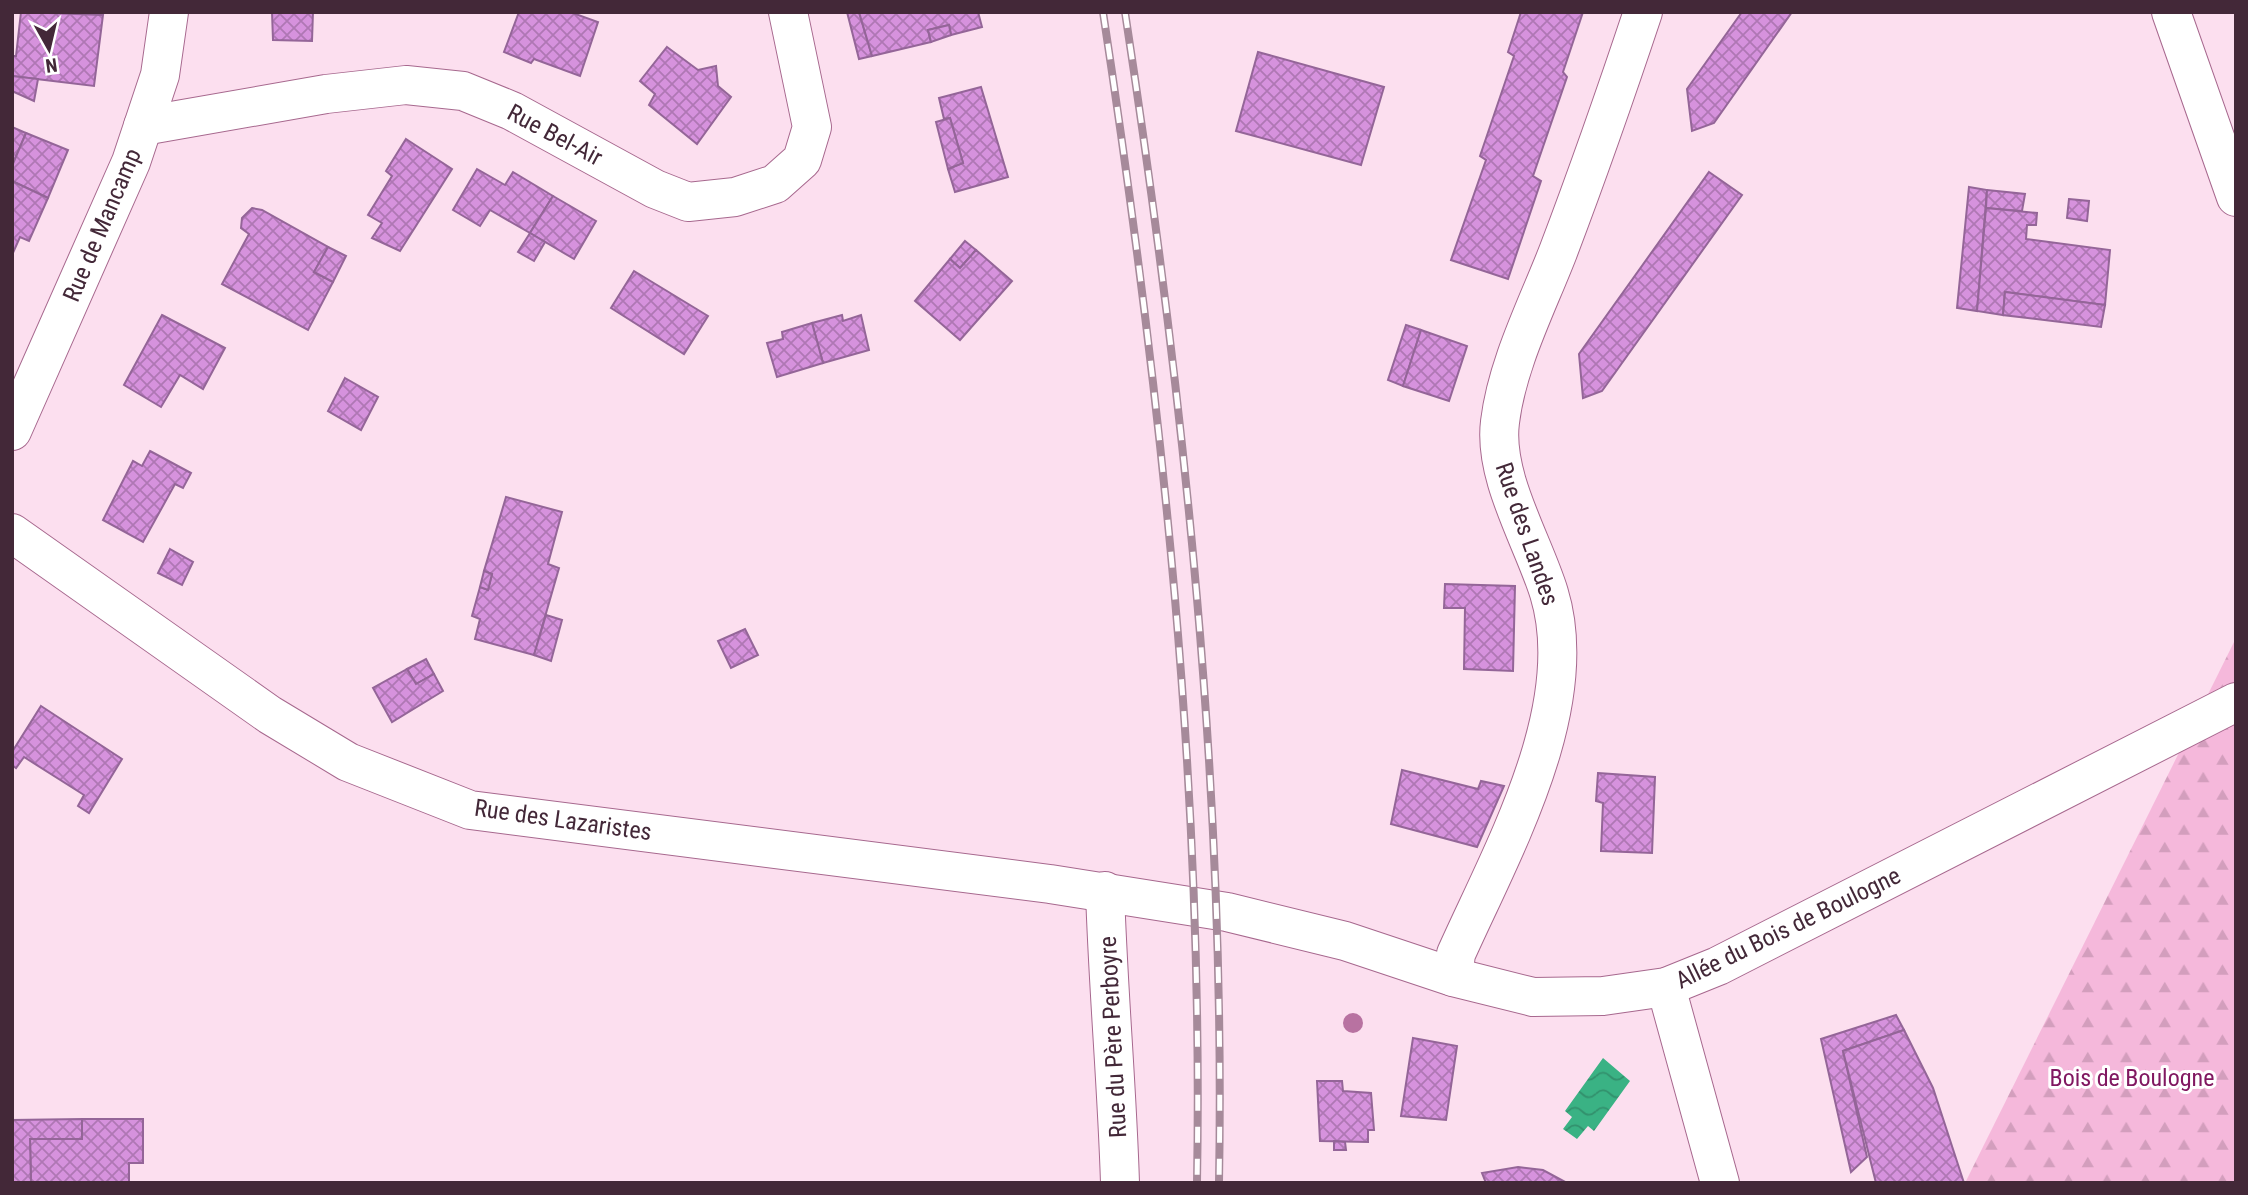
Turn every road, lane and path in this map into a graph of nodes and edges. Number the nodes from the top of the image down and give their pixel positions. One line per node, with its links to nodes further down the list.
1 (169, 12): 5 (street, Rue de Mancamp)
2 (788, 12): 5 (street, Rue Bel-Air)
3 (1643, 12): 11 (street, Rue des Landes)
4 (2171, 12): 6 (street)
5 (143, 126): 7 (street, Rue de Mancamp)
6 (2236, 197)
7 (12, 431)
8 (12, 533): 10 (street, Rue des Lazaristes)
9 (2236, 702): 12 (street, Allée du Bois de Boulogne)
10 (1105, 891): 11 (street, Allée du Bois de Boulogne); 13 (street, Rue du Père Perboyre)
11 (1453, 977): 12 (street, Allée du Bois de Boulogne)
12 (1666, 987): 14 (street)
13 (1120, 1183)
14 (1720, 1183)

